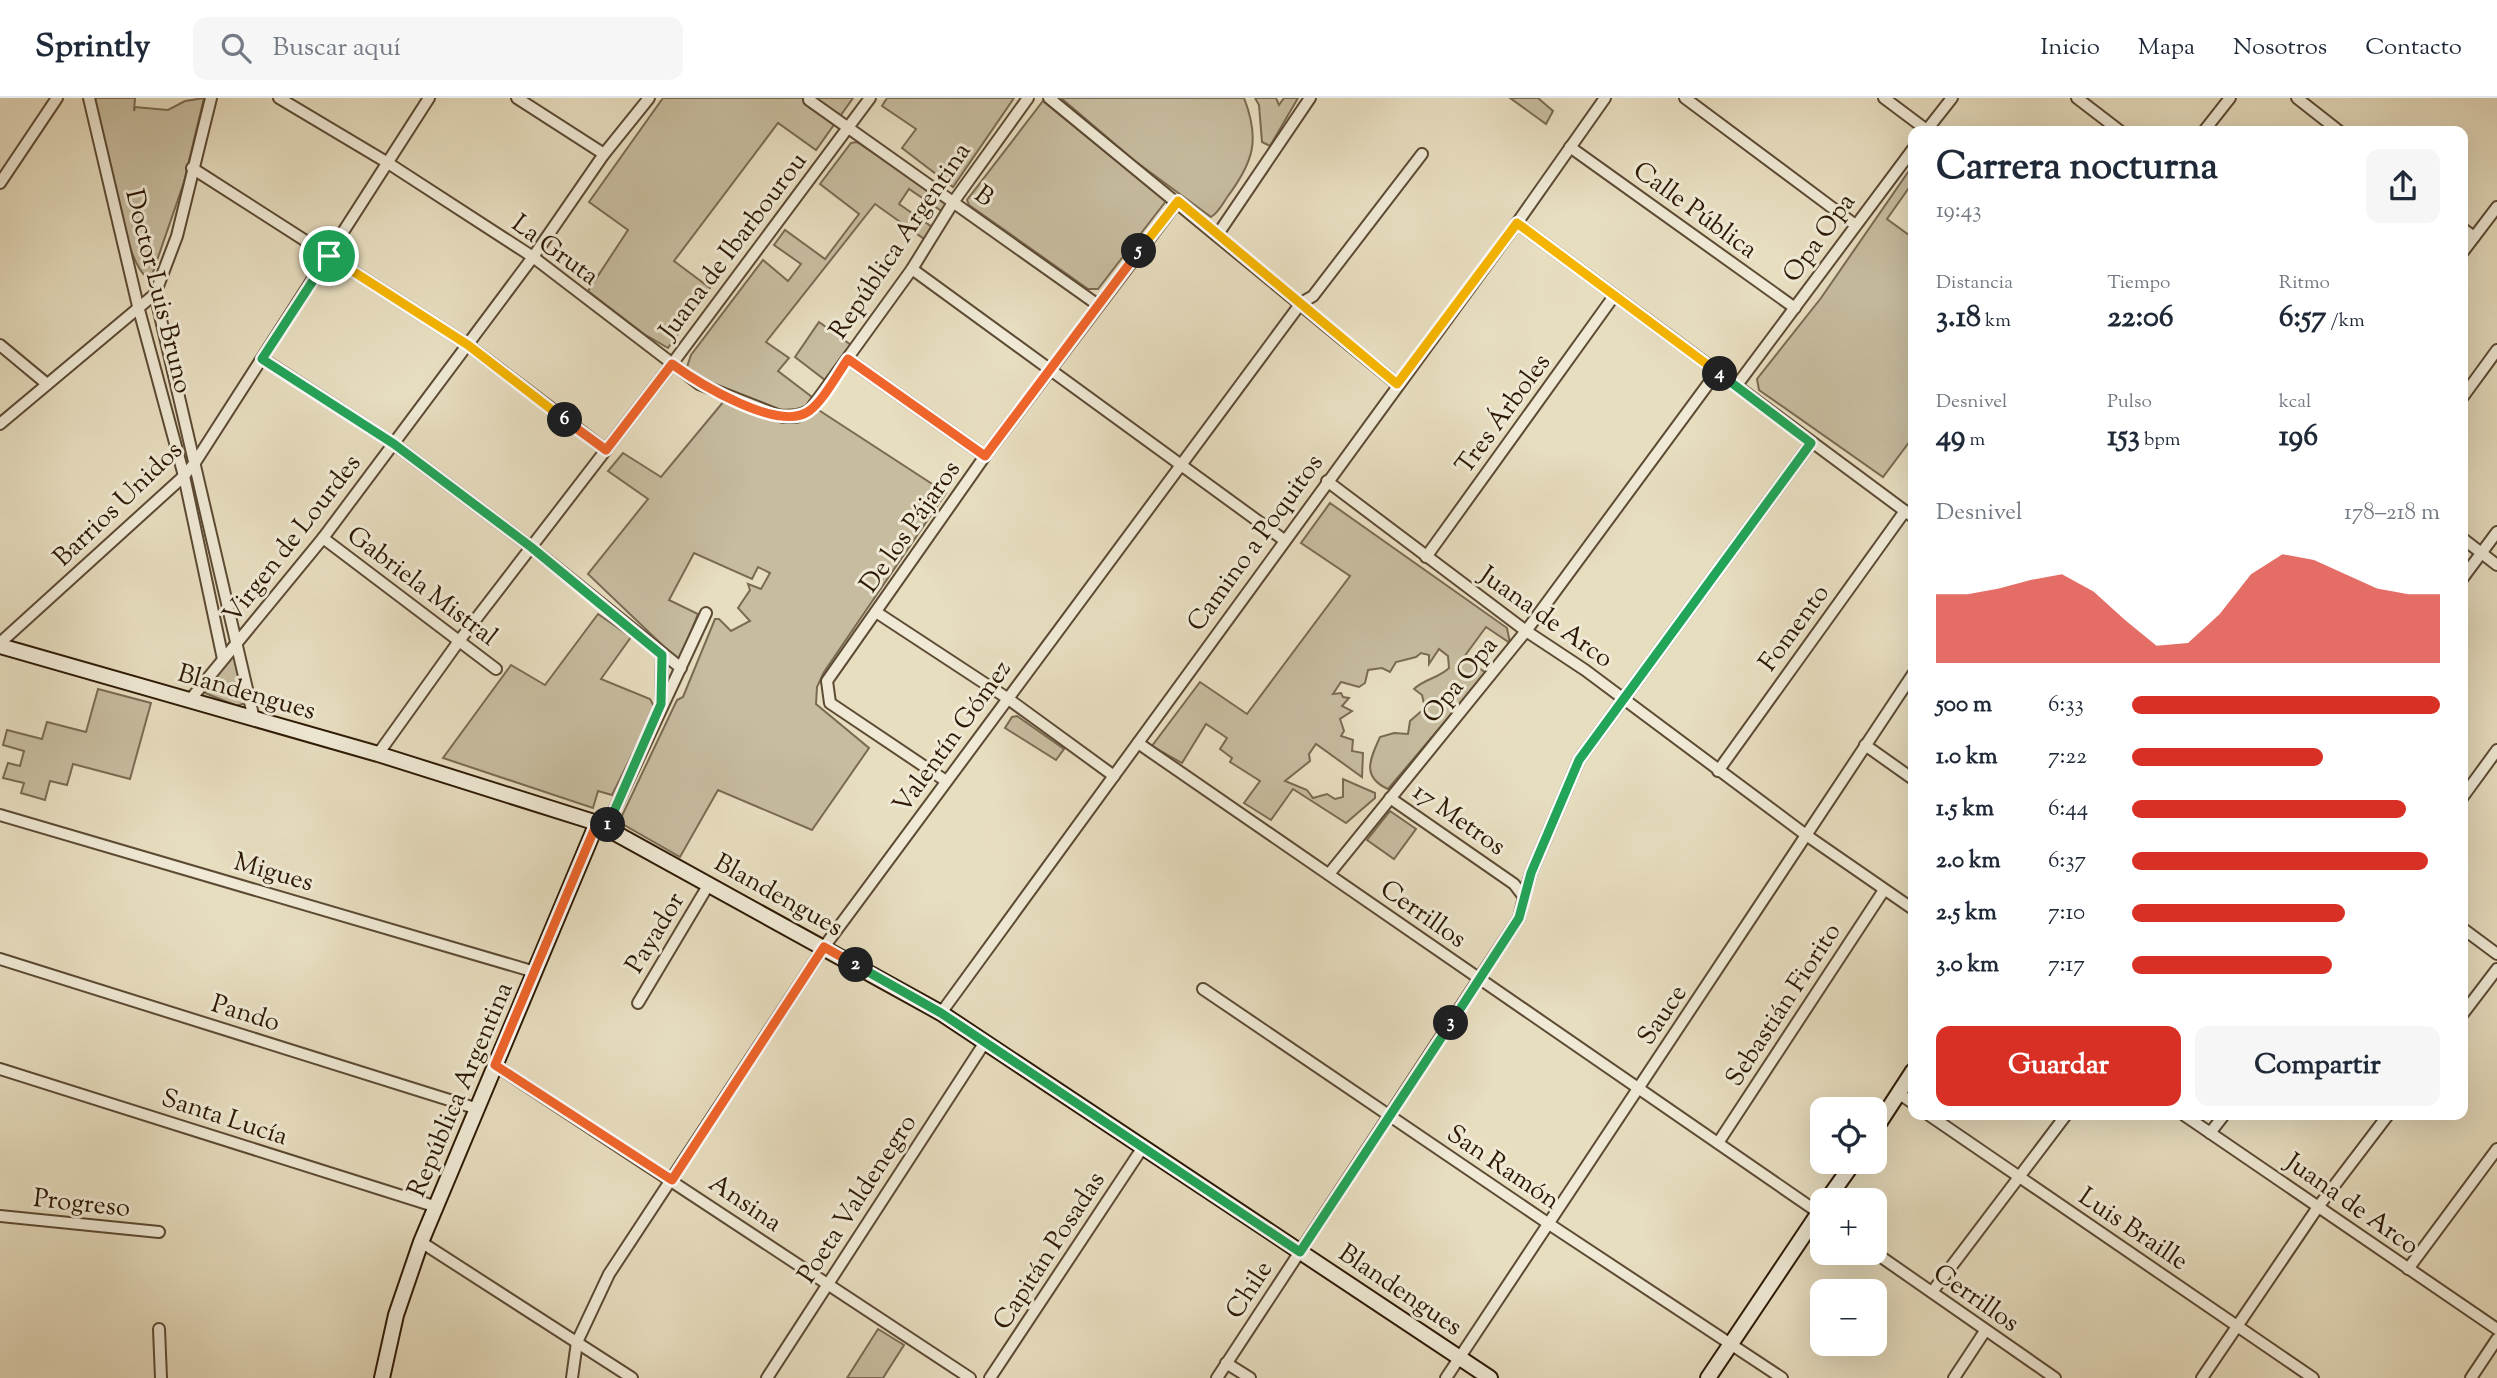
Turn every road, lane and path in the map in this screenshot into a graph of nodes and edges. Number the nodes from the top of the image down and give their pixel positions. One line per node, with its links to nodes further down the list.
1 (57, 98): 32 (street)
2 (89, 98): 49 (street, Doctor Luis Bruno)
3 (211, 98): 31 (street)
4 (279, 98): 30 (street, La Gruta)
5 (429, 98): 30 (street, Barrios Unidos)
6 (517, 98): 27 (street)
7 (649, 98): 27 (street, Virgen de Lourdes)
8 (870, 98): 20 (street, Juana de Ibarbourou)
9 (1028, 98): 33 (street, República Argentina)
10 (1049, 98): 34 (street)
11 (1310, 98): 39 (street)
12 (1605, 98): 26 (street, Camino a Poquitos)
13 (1685, 98): 37 (street)
14 (1884, 98): 21 (street)
15 (1952, 98): 22 (street)
16 (2077, 98): 23 (street)
17 (2230, 98): 24 (street)
18 (2297, 98): 25 (street)
19 (809, 100): 20 (street, B)
20 (849, 126): 33 (street, B); 56 (street, Juana de Ibarbourou)
21 (1920, 126)
22 (1931, 126)
23 (2113, 126)
24 (2208, 126)
25 (2333, 126)
26 (1570, 146): 36 (street, Camino a Poquitos); 50 (street, Calle Pública)
27 (604, 154): 43 (street, Virgen de Lourdes)
28 (1422, 154): 47 (street, Valentín Gómez)
29 (1908, 155): 37 (street, Opa Opa)
30 (388, 163): 42 (street, Barrios Unidos); 43 (street, La Gruta)
31 (192, 168): 42 (street); 45 (street)
32 (0, 183)
33 (954, 201): 44 (street, República Argentina); 48 (street, B)
34 (1178, 201): 39 (street); 48 (street, De los Pájaros)
35 (2497, 207): 40 (street)
36 (1517, 223): 46 (street); 60 (street, Camino a Poquitos)
37 (1854, 224): 50 (street, Opa Opa)
38 (2468, 232): 40 (street)
39 (1218, 234): 47 (street)
40 (2474, 237): 41 (street)
41 (2468, 245)
42 (329, 256): 52 (street); 54 (street, Barrios Unidos)
43 (534, 257): 52 (street, Virgen de Lourdes); 56 (street, La Gruta)
44 (912, 270): 55 (street, República Argentina); 57 (street)
45 (155, 294): 49 (street); 69 (street, Doctor Luis Bruno)
46 (1614, 296): 58 (street); 81 (street, Tres Árboles)
47 (1301, 303): 60 (street); 70 (street, Valentín Gómez)
48 (1098, 304): 57 (street, De los Pájaros)
49 (138, 306): 59 (street); 71 (street, Doctor Luis Bruno)
50 (1795, 309): 61 (street, Opa Opa)
51 (0, 345): 59 (street)
52 (468, 345): 66 (street, Virgen de Lourdes); 67 (street)
53 (2497, 350): 62 (street)
54 (262, 359): 66 (street); 69 (street, Barrios Unidos)
55 (848, 359): 63 (street, República Argentina); 68 (street)
56 (672, 364): 63 (street, La Gruta); 67 (street, Juana de Ibarbourou)
57 (1050, 370): 68 (street, De los Pájaros); 70 (street)
58 (1717, 372): 61 (street); 86 (street, Opa Opa)
59 (47, 384): 64 (street)
60 (1397, 384): 72 (street, Camino a Poquitos)
61 (1737, 385): 65 (street)
62 (2468, 390)
63 (810, 410)
64 (0, 424)
65 (1811, 443): 73 (street); 97 (street)
66 (394, 444): 76 (street, Virgen de Lourdes); 79 (street)
67 (606, 450): 79 (street, Juana de Ibarbourou)
68 (985, 456): 84 (street, De los Pájaros)
69 (197, 461): 71 (street, Barrios Unidos); 88 (street, Doctor Luis Bruno)
70 (1179, 465): 77 (street); 95 (street, Valentín Gómez)
71 (184, 476): 89 (street, Barrios Unidos); 91 (street, Doctor Luis Bruno)
72 (1327, 481): 77 (street, Camino a Poquitos); 81 (street, Juana de Arco)
73 (1908, 513)
74 (1908, 515): 104 (street, Fomento)
75 (2497, 532): 80 (street)
76 (323, 538): 87 (street, Gabriela Mistral); 88 (street, Virgen de Lourdes)
77 (1284, 540): 100 (street, Camino a Poquitos)
78 (2468, 542): 80 (street)
79 (531, 547): 87 (street, Juana de Ibarbourou); 90 (street)
80 (2482, 553): 82 (street); 83 (street)
81 (1426, 557): 86 (street, Juana de Arco)
82 (2497, 565)
83 (2468, 571)
84 (876, 612): 95 (street); 107 (street, De los Pájaros)
85 (706, 613): 92 (street, República Argentina)
86 (1526, 631): 97 (street, Juana de Arco); 109 (street, Opa Opa)
87 (459, 641): 93 (street, Gabriela Mistral); 103 (street, Juana de Ibarbourou)
88 (239, 642): 91 (street, Virgen de Lourdes); 99 (street, Doctor Luis Bruno)
89 (0, 645): 96 (street, Blandengues)
90 (662, 655): 92 (street); 98 (street)
91 (223, 659): 96 (street, Virgen de Lourdes)
92 (681, 668): 98 (street, República Argentina)
93 (496, 669)
94 (1908, 682): 101 (street, Sauce)
95 (1007, 698): 105 (street); 107 (street, Valentín Gómez)
96 (190, 700): 99 (street, Blandengues)
97 (1625, 700): 104 (street, Juana de Arco); 116 (street)
98 (661, 704): 111 (street, República Argentina)
99 (254, 719): 103 (street, Blandengues)
100 (1138, 743): 105 (street, Camino a Poquitos); 113 (street, Cerrillos)
101 (1865, 746): 106 (street); 112 (street, Sauce)
102 (2497, 750): 108 (street)
103 (378, 754): 111 (street, Blandengues)
104 (1718, 771): 112 (street, Juana de Arco)
105 (1114, 776): 128 (street, Camino a Poquitos)
106 (1908, 776)
107 (946, 781): 119 (street, Valentín Gómez)
108 (2468, 790)
109 (1390, 798): 113 (street, Opa Opa); 116 (street, 17 Metros)
110 (0, 815): 123 (street, Migues)
111 (602, 825): 114 (street, Blandengues); 123 (street, República Argentina)
112 (1806, 835): 115 (street, Juana de Arco); 133 (street, Sauce)
113 (1329, 874): 124 (street, Cerrillos)
114 (709, 884): 119 (street, Blandengues); 126 (street, Payador)
115 (1884, 890): 117 (street, Juana de Arco); 145 (street, Sebastián Fiorito)
116 (1524, 897): 124 (street)
117 (1908, 906)
118 (2468, 932): 120 (street)
119 (824, 947): 128 (street, Blandengues); 149 (street, Valentín Gómez)
120 (2497, 954)
121 (0, 959): 136 (street, Pando)
122 (2497, 969): 127 (street)
123 (535, 972): 130 (street, República Argentina)
124 (1479, 980): 133 (street, Cerrillos); 138 (street, Chile)
125 (1203, 989): 138 (street, San Ramón)
126 (638, 1003)
127 (2468, 1008)
128 (941, 1013): 129 (street, Blandengues)
129 (985, 1042): 146 (street, Blandengues); 161 (street, Poeta Valdenegro)
130 (495, 1065): 136 (street, República Argentina); 149 (street, Ansina)
131 (0, 1069): 151 (street, Santa Lucía)
132 (1908, 1078): 134 (street)
133 (1639, 1089): 145 (street, Cerrillos); 154 (street, Sauce)
134 (1898, 1093): 135 (street); 137 (street)
135 (1908, 1100)
136 (478, 1109): 151 (street, República Argentina)
137 (1887, 1110)
138 (1390, 1116): 154 (street, San Ramón); 158 (street, Chile)
139 (1937, 1120): 148 (street, Luis Braille)
140 (2062, 1120): 148 (street)
141 (2191, 1120): 144 (street, Juana de Arco)
142 (2220, 1120): 144 (street)
143 (2384, 1120): 152 (street)
144 (2210, 1133): 152 (street, Juana de Arco)
145 (1718, 1143): 150 (street, Cerrillos)
146 (1143, 1147): 158 (street, Blandengues); 178 (street, Capitán Posadas)
147 (2497, 1149): 160 (street)
148 (2019, 1177): 162 (street); 163 (street, Luis Braille)
149 (672, 1180): 161 (street, Ansina); 168 (street, Valentín Gómez)
150 (1810, 1201)
151 (437, 1207): 157 (street, República Argentina)
152 (2318, 1207): 160 (street, Juana de Arco); 163 (street)
153 (0, 1216): 156 (street, Progreso)
154 (1549, 1224): 169 (street, San Ramón); 170 (street, Sauce)
155 (1810, 1227): 169 (street)
156 (159, 1232)
157 (421, 1242): 168 (street); 173 (street, República Argentina)
158 (1300, 1252): 170 (street, Blandengues); 171 (street, Chile)
159 (1887, 1261): 162 (street, Cerrillos)
160 (2408, 1269): 164 (street, Juana de Arco)
161 (827, 1284): 176 (street, Poeta Valdenegro); 177 (street, Ansina)
162 (1932, 1292): 166 (street, Cerrillos)
163 (2237, 1326): 187 (street); 188 (street, Luis Braille)
164 (2497, 1328)
165 (159, 1329): 172 (street)
166 (1985, 1331): 185 (street); 186 (street, Cerrillos)
167 (2497, 1339): 189 (street)
168 (577, 1342): 174 (street, Valentín Gómez); 175 (street)
169 (1731, 1345): 183 (street); 184 (street, San Ramón)
170 (1460, 1358): 181 (street, Sauce); 182 (street, Blandengues)
171 (1227, 1363): 179 (street, Chile); 180 (street)
172 (161, 1378)
173 (382, 1378)
174 (572, 1378)
175 (632, 1378)
176 (767, 1378)
177 (970, 1378)
178 (990, 1378)
179 (1217, 1378)
180 (1250, 1378)
181 (1446, 1378)
182 (1490, 1378)
183 (1708, 1378)
184 (1782, 1378)
185 (1954, 1378)
186 (2055, 1378)
187 (2202, 1378)
188 (2313, 1378)
189 (2471, 1378)

